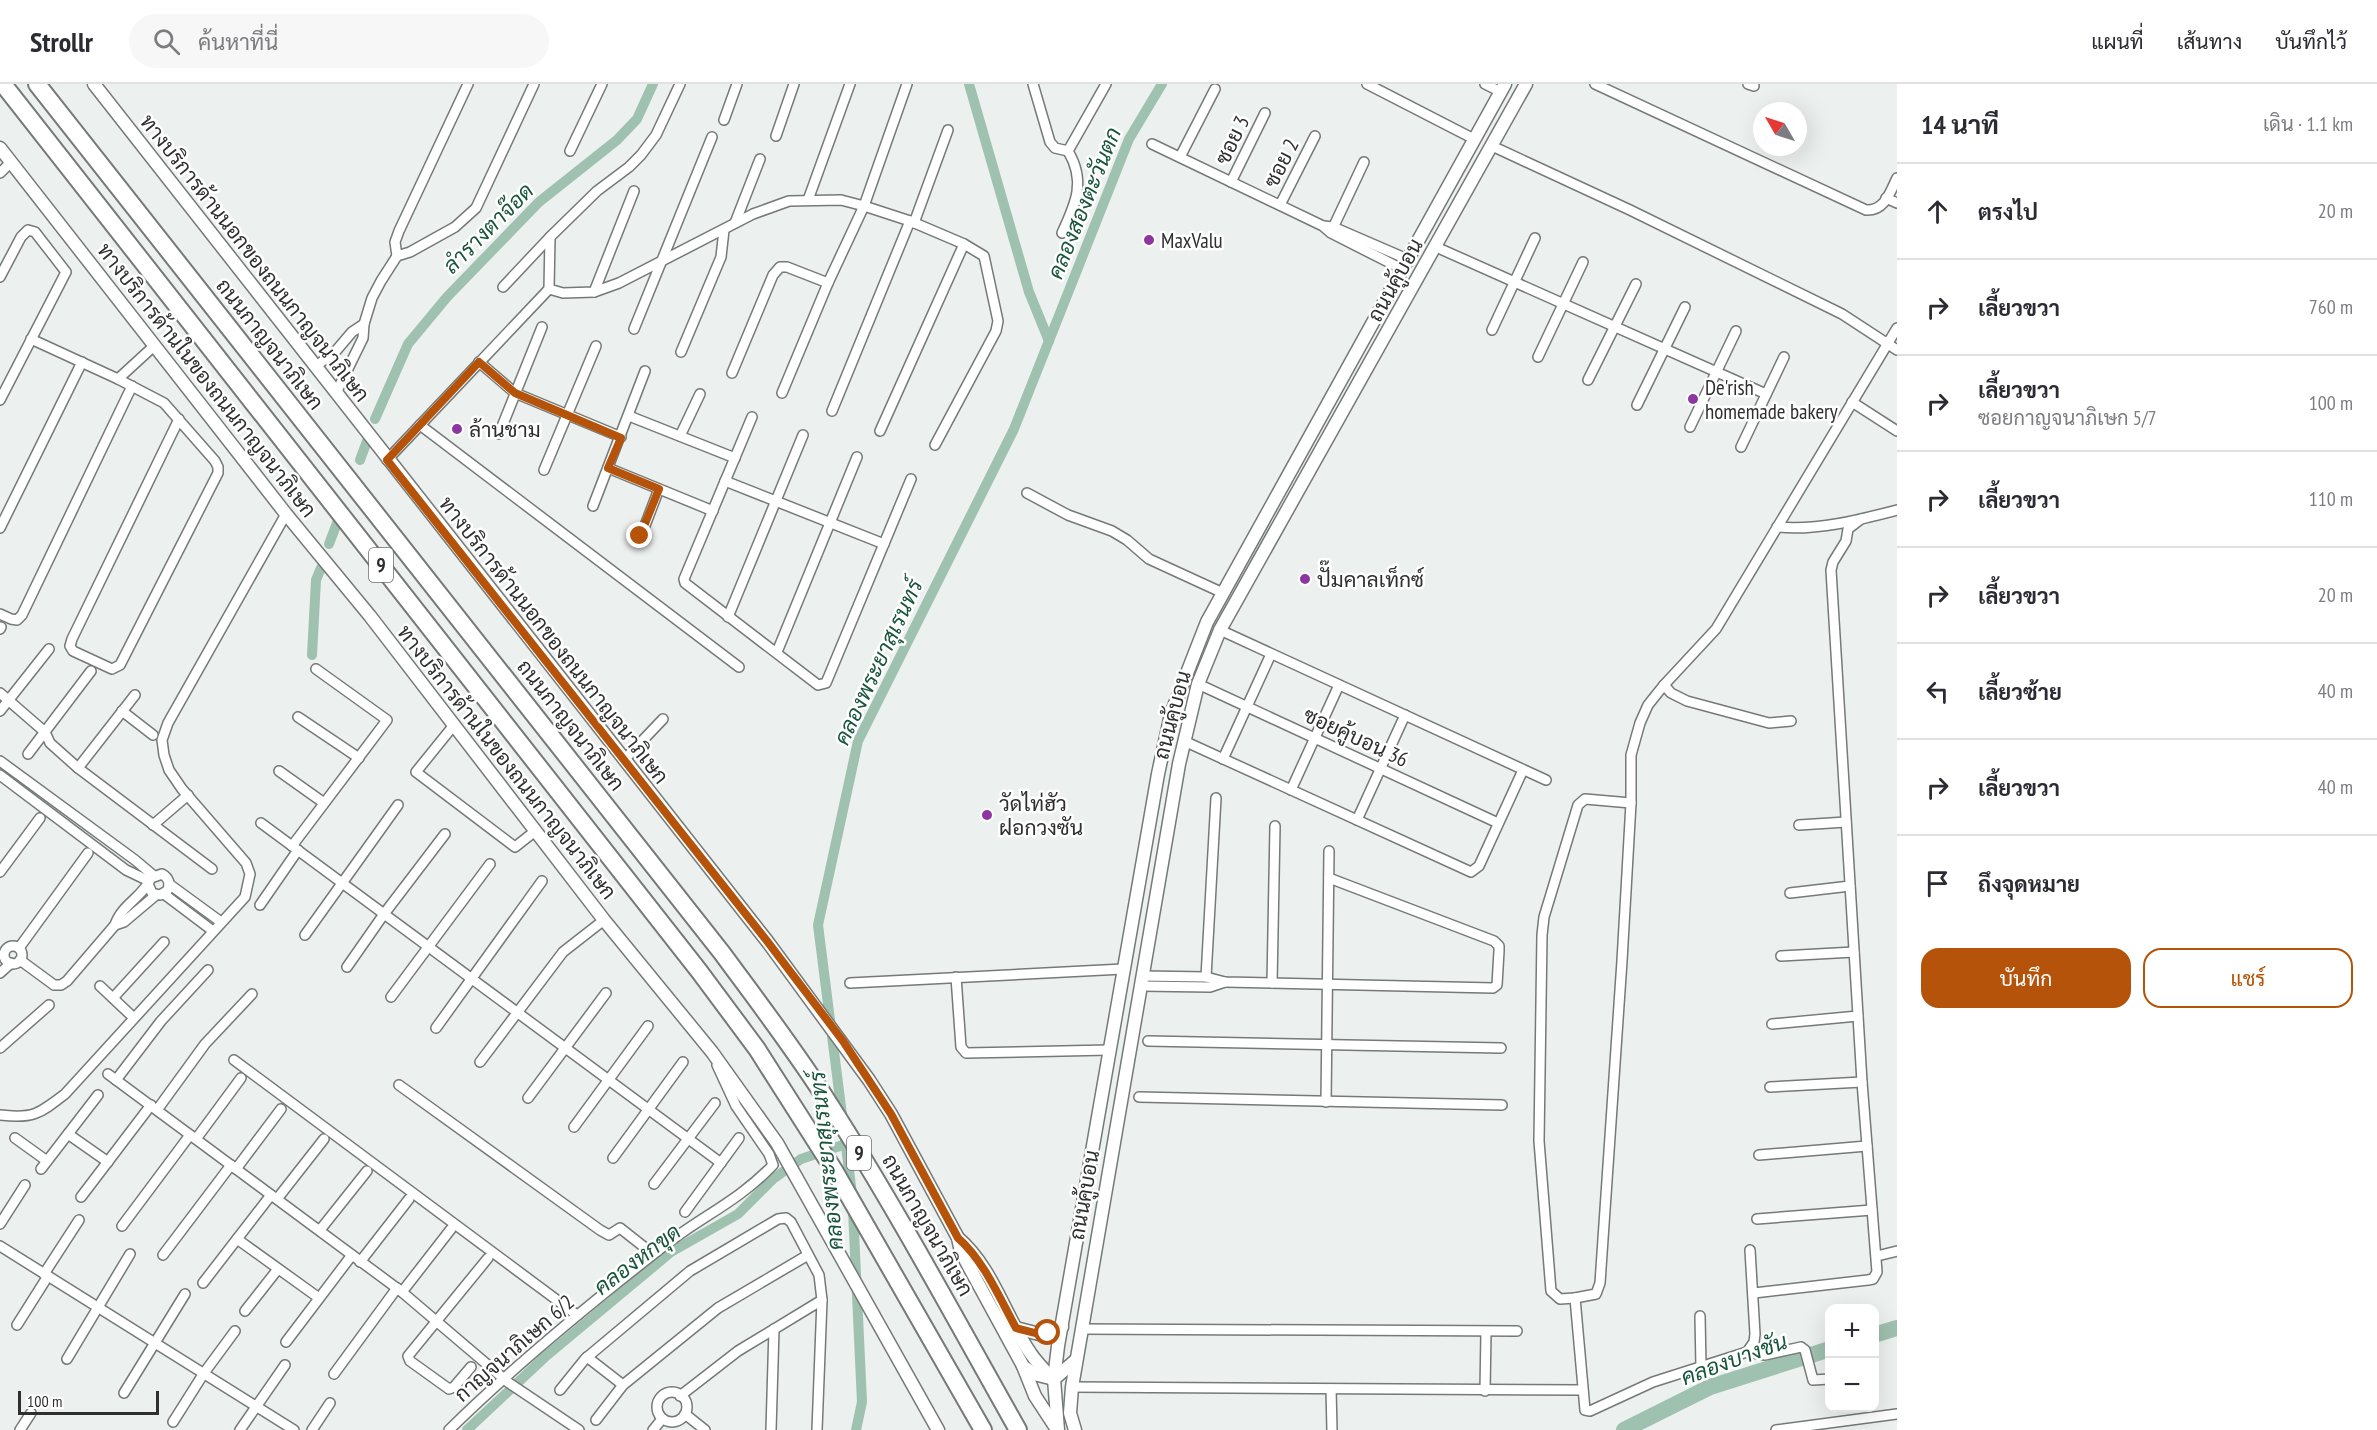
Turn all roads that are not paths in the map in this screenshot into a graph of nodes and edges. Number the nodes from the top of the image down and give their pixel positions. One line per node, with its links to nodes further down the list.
1 (3, 84): 380 (highway, 9)
2 (37, 84): 381 (highway, ถนนกาญจนาภิเษก / 9)
3 (94, 84): 87 (main road, ทางบริการด้านนอกของถนนกาญจนาภิเษก)
4 (468, 84): 55 (street)
5 (534, 84): 55 (street)
6 (602, 84): 31 (street)
7 (680, 84): 51 (street)
8 (738, 84): 22 (street)
9 (794, 84): 24 (street)
10 (850, 84): 42 (street)
11 (907, 84): 45 (street)
12 (1033, 84): 32 (street)
13 (1106, 84): 32 (street)
14 (1367, 84): 18 (street)
15 (1485, 84): 20 (street)
16 (1526, 84): 29 (main road, ถนนคู้บอน)
17 (1595, 84): 41 (street)
18 (1383, 87): 27 (street)
19 (1215, 88): 33 (street)
20 (1503, 88): 27 (main road, ถนนคู้บอน)
21 (1265, 113): 39 (street, ซอย 3)
22 (724, 120)
23 (948, 130): 46 (street)
24 (776, 136)
25 (1315, 136): 44 (street, ซอย 2)
26 (712, 137): 56 (street)
27 (1474, 139): 58 (main road, ถนนคู้บอน)
28 (1152, 144): 33 (street)
29 (1492, 146): 54 (main road, ถนนคู้บอน); 76 (street)
30 (0, 148): 35 (main road, ทางบริการด้านในของถนนกาญจนาภิเษก)
31 (570, 151)
32 (1068, 151): 50 (street)
33 (1180, 157): 39 (street)
34 (760, 159): 47 (street)
35 (11, 162): 37 (street); 77 (main road, ทางบริการด้านในของถนนกาญจนาภิเษก)
36 (1364, 162): 49 (street)
37 (0, 173)
38 (1897, 178): 41 (street)
39 (1231, 182): 44 (street)
40 (634, 191): 65 (street)
41 (1886, 198): 43 (street)
42 (808, 200): 45 (street); 47 (street)
43 (1897, 203)
44 (1280, 205): 49 (street)
45 (864, 206): 46 (street); 61 (street)
46 (912, 222): 53 (street); 103 (street)
47 (735, 223): 48 (street)
48 (724, 230): 56 (street); 82 (street)
49 (1332, 230): 58 (street)
50 (1062, 232)
51 (550, 237): 63 (street); 64 (street)
52 (1535, 238): 60 (street)
53 (964, 244): 110 (street); 116 (street)
54 (1436, 247): 60 (street); 128 (main road, ถนนคู้บอน)
55 (397, 256): 68 (street)
56 (663, 259): 65 (street); 72 (street)
57 (1583, 262): 66 (street)
58 (1405, 264): 126 (main road, ถนนคู้บอน)
59 (0, 277): 75 (street)
60 (1515, 281): 66 (street); 73 (street)
61 (828, 283): 91 (street); 97 (street)
62 (1636, 284): 69 (street)
63 (503, 287)
64 (549, 288): 65 (street); 86 (street)
65 (594, 292)
66 (1564, 303): 69 (street); 83 (street)
67 (1685, 307): 79 (street)
68 (364, 324): 81 (street); 88 (street)
69 (1615, 326): 79 (street); 93 (street)
70 (542, 327): 96 (street)
71 (1897, 328): 76 (street)
72 (634, 329)
73 (1492, 330)
74 (1736, 331): 90 (street)
75 (31, 339): 85 (street); 100 (street)
76 (1888, 344): 80 (street); 101 (street)
77 (154, 346): 92 (street); 133 (main road, ทางบริการด้านในของถนนกาญจนาภิเษก)
78 (596, 346): 104 (street)
79 (1664, 348): 90 (street); 102 (street)
80 (1897, 350)
81 (335, 352): 87 (street); 88 (street)
82 (681, 352)
83 (1538, 357)
84 (1784, 357): 99 (street)
85 (82, 362): 92 (street); 137 (street)
86 (479, 362): 96 (street); 108 (street)
87 (316, 366): 95 (main road, ทางบริการด้านนอกของถนนกาญจนาภิเษก)
88 (349, 366): 95 (street)
89 (645, 371): 105 (street)
90 (1717, 372): 99 (street); 109 (street)
91 (732, 374)
92 (117, 379): 94 (street)
93 (1588, 380)
94 (132, 386): 107 (street); 141 (street)
95 (336, 393): 120 (main road, ทางบริการด้านนอกของถนนกาญจนาภิเษก)
96 (515, 393): 104 (street); 112 (street)
97 (782, 393)
98 (700, 394): 114 (street)
99 (1766, 394): 117 (street)
100 (0, 400)
101 (1852, 402): 111 (street); 136 (street)
102 (1637, 405)
103 (832, 411)
104 (566, 415): 115 (street); 122 (street)
105 (629, 416): 114 (street); 115 (street)
106 (752, 417): 119 (street)
107 (179, 419): 107 (street)
108 (420, 424): 120 (street); 147 (street)
109 (1690, 427)
110 (879, 431)
111 (1897, 431)
112 (499, 434)
113 (803, 435): 129 (street)
114 (680, 436): 119 (street)
115 (621, 438): 121 (street)
116 (935, 445)
117 (1741, 447)
118 (856, 457): 135 (street)
119 (735, 458): 124 (street)
120 (387, 460): 171 (main road, ทางบริการด้านนอกของถนนกาญจนาภิเษก)
121 (608, 468): 125 (street); 130 (street)
122 (544, 470)
123 (911, 479): 139 (street)
124 (725, 481): 129 (street); 132 (street)
125 (659, 489): 132 (street); 138 (street)
126 (1279, 491): 128 (main road); 140 (main road, ถนนคู้บอน)
127 (1027, 493): 140 (street)
128 (1293, 499): 143 (main road, ถนนคู้บอน)
129 (775, 501): 135 (street); 142 (street)
130 (593, 506)
131 (1897, 510): 134 (street)
132 (713, 511): 142 (street)
133 (286, 514): 163 (main road, ทางบริการด้านในของถนนกาญจนาภิเษก); 180 (street)
134 (1861, 519): 136 (street); 187 (street)
135 (828, 523): 139 (street); 145 (street)
136 (1777, 526): 152 (street)
137 (0, 528)
138 (640, 536)
139 (884, 544): 145 (street)
140 (1223, 593): 224 (main road, ถนนคู้บอน)
141 (0, 614)
142 (728, 617): 145 (street)
143 (1220, 630): 146 (street); 150 (main road, ถนนคู้บอน)
144 (49, 649): 155 (street)
145 (777, 652)
146 (1271, 654): 151 (street); 156 (street)
147 (739, 667)
148 (316, 669): 169 (street)
149 (91, 671): 164 (street)
150 (1198, 684): 156 (street, ซอยคู้บอน 36); 167 (main road, ถนนคู้บอน)
151 (1339, 685): 159 (street); 166 (street)
152 (1664, 685): 162 (street); 183 (street)
153 (0, 693): 155 (street)
154 (135, 695): 158 (street)
155 (9, 699): 157 (street); 164 (street)
156 (1247, 706): 166 (street, ซอยคู้บอน 36); 170 (street)
157 (0, 711)
158 (122, 711): 165 (street); 173 (street)
159 (1405, 715): 174 (street); 175 (street)
160 (298, 717): 169 (street)
161 (663, 719): 171 (street)
162 (1791, 721)
163 (454, 725): 193 (main road, ทางบริการด้านในของถนนกาญจนาภิเษก); 193 (street)
164 (45, 732): 168 (street); 173 (street)
165 (153, 735)
166 (1315, 737): 174 (street, ซอยคู้บอน 36); 179 (street)
167 (1184, 741): 170 (street); 230 (main road, ถนนคู้บอน)
168 (28, 754)
169 (359, 758): 182 (street)
170 (1223, 759): 179 (street)
171 (624, 760): 301 (main road, ทางบริการด้านนอกของถนนกาญจนาภิเษก)
172 (0, 761): 202 (street)
173 (78, 768): 190 (street)
174 (1380, 768): 186 (street); 189 (street, ซอยคู้บอน 36)
175 (1523, 770): 178 (street); 189 (street)
176 (279, 771): 182 (street)
177 (0, 775): 202 (street)
178 (1546, 780)
179 (1291, 790): 186 (street)
180 (188, 795): 190 (street); 212 (street)
181 (1216, 798): 228 (street)
182 (324, 803): 195 (street)
183 (1631, 803): 321 (street); 321 (street)
184 (398, 805): 204 (street)
185 (40, 818): 200 (street)
186 (1357, 820): 189 (street)
187 (1846, 822): 191 (street); 206 (street)
188 (261, 823): 195 (street)
189 (1498, 823)
190 (153, 825): 199 (street)
191 (1798, 825)
192 (1275, 826): 233 (street)
193 (534, 832): 211 (main road, ทางบริการด้านในของถนนกาญจนาภิเษก)
194 (445, 834): 210 (street)
195 (295, 848): 204 (street); 209 (street)
196 (1329, 851): 201 (street)
197 (88, 853): 219 (street)
198 (490, 864): 217 (street)
199 (212, 869)
200 (0, 872)
201 (1329, 878): 234 (street); 234 (street)
202 (150, 881): 205 (street); 208 (street); 213 (street)
203 (542, 881): 229 (street)
204 (342, 883): 210 (street); 215 (street)
205 (169, 884): 208 (street); 212 (street)
206 (1850, 886): 207 (street); 220 (street)
207 (1791, 893)
208 (160, 894): 213 (street); 214 (street)
209 (260, 905)
210 (384, 914): 217 (street); 223 (street)
211 (604, 920): 241 (street); 253 (main road, ทางบริการด้านในของถนนกาญจนาภิเษก)
212 (221, 922): 214 (street)
213 (115, 925): 222 (street)
214 (213, 931): 243 (street)
215 (305, 935)
216 (164, 942): 239 (street)
217 (428, 946): 229 (street); 238 (street)
218 (3, 948): 219 (street); 222 (street)
219 (19, 948): 222 (street)
220 (1854, 952): 221 (street); 242 (street)
221 (1781, 956)
222 (16, 961): 226 (street)
223 (347, 967)
224 (1123, 969): 227 (street); 252 (main road, ถนนคู้บอน)
225 (208, 970): 268 (street)
226 (0, 973)
227 (956, 977): 232 (street); 252 (street)
228 (1206, 977): 230 (street); 231 (street)
229 (472, 978): 241 (street); 246 (street)
230 (1142, 981): 231 (street); 332 (main road, ถนนคู้บอน)
231 (1225, 982): 233 (street)
232 (850, 983)
233 (1272, 983): 234 (street)
234 (1328, 985): 248 (street)
235 (100, 986): 239 (street)
236 (606, 993): 249 (street)
237 (252, 994): 268 (street)
238 (391, 996)
239 (113, 998): 243 (street)
240 (49, 1005): 250 (street)
241 (518, 1012): 249 (street); 255 (street)
242 (1858, 1016): 244 (street); 259 (street)
243 (134, 1018): 271 (street)
244 (1772, 1024)
245 (648, 1026): 258 (street)
246 (436, 1028)
247 (1148, 1041): 248 (street)
248 (1328, 1045): 251 (street); 265 (street)
249 (565, 1047): 258 (street); 264 (street)
250 (0, 1048)
251 (1501, 1048)
252 (1109, 1050): 329 (main road, ถนนคู้บอน)
253 (712, 1052): 307 (street, กาญจนาภิเษก 6/2); 379 (main road, ทางบริการด้านในของถนนกาญจนาภิเษก)
254 (234, 1060): 325 (street)
255 (480, 1062)
256 (683, 1062): 270 (street)
257 (241, 1078): 274 (street)
258 (609, 1080): 270 (street); 272 (street)
259 (1862, 1082): 261 (street); 279 (street)
260 (399, 1085): 307 (street)
261 (1770, 1087)
262 (98, 1095): 273 (street)
263 (1139, 1097): 265 (street)
264 (528, 1098)
265 (1326, 1101): 267 (street)
266 (715, 1102): 278 (street)
267 (1502, 1105)
268 (154, 1108): 274 (street); 283 (street)
269 (281, 1109): 285 (street)
270 (648, 1109): 278 (street); 281 (street)
271 (0, 1115)
272 (574, 1127)
273 (68, 1134): 282 (street); 283 (street)
274 (193, 1137): 285 (street); 298 (street)
275 (15, 1138): 282 (street)
276 (739, 1138): 284 (street)
277 (324, 1139): 291 (street)
278 (688, 1139): 284 (street); 288 (street)
279 (1867, 1146): 280 (street); 293 (street)
280 (1759, 1155)
281 (613, 1158)
282 (47, 1161): 286 (street)
283 (108, 1162): 290 (street)
284 (721, 1163): 294 (street)
285 (233, 1167): 291 (street); 308 (street)
286 (41, 1169)
287 (367, 1171): 300 (street)
288 (654, 1184)
289 (25, 1185): 297 (street)
290 (81, 1197)
291 (274, 1197): 300 (street); 302 (street)
292 (409, 1199): 313 (street)
293 (1872, 1210): 295 (street); 311 (street)
294 (685, 1212)
295 (1757, 1219)
296 (79, 1220): 315 (street)
297 (0, 1224)
298 (122, 1226)
299 (451, 1229): 317 (street)
300 (320, 1230): 309 (street)
301 (958, 1238): 330 (main road, ทางบริการด้านนอกของถนนกาญจนาภิเษก); 343 (main road, ทางบริการด้านนอกของถนนกาญจนาภิเษก)
302 (237, 1239): 314 (street); 316 (street)
303 (0, 1246): 315 (street)
304 (1750, 1250): 318 (street)
305 (1897, 1251): 311 (street)
306 (130, 1254): 323 (street)
307 (653, 1254): 325 (street, กาญจนาภิเษก 6/2)
308 (163, 1255)
309 (352, 1255): 313 (street); 320 (street)
310 (808, 1255): 322 (street); 339 (street); 351 (street)
311 (1877, 1256): 318 (street)
312 (488, 1258): 327 (street)
313 (360, 1262): 317 (street)
314 (278, 1269): 320 (street); 324 (street)
315 (46, 1275): 323 (street); 328 (street)
316 (203, 1283)
317 (400, 1290): 327 (street); 347 (street)
318 (1754, 1293): 338 (street)
319 (185, 1294): 337 (street)
320 (319, 1298): 336 (street)
321 (1575, 1298): 355 (street)
322 (822, 1300): 331 (street); 378 (street)
323 (98, 1307): 337 (street); 340 (street)
324 (245, 1311)
325 (576, 1315): 348 (street, กาญจนาภิเษก 6/2)
326 (1700, 1316): 345 (street)
327 (436, 1321): 344 (street); 348 (street)
328 (17, 1325)
329 (1062, 1327): 330 (main road); 349 (main road, ถนนคู้บอน)
330 (1016, 1328): 349 (main road, ทางบริการด้านนอกของถนนกาญจนาภิเษก)
331 (774, 1329): 358 (street); 377 (street)
332 (1081, 1329): 335 (street); 341 (main road, ถนนคู้บอน)
333 (235, 1331): 346 (street)
334 (1517, 1331): 335 (street)
335 (1486, 1332): 356 (street)
336 (286, 1342)
337 (154, 1343): 346 (street); 357 (street)
338 (1747, 1352): 345 (street); 350 (street)
339 (587, 1358): 351 (street); 354 (street)
340 (67, 1359)
341 (1076, 1360): 349 (main road); 352 (main road, ถนนคู้บอน)
342 (285, 1365): 361 (street)
343 (1023, 1366): 349 (main road); 382 (main road, ทางบริการด้านนอกของถนนกาญจนาภิเษก)
344 (471, 1367)
345 (1701, 1367): 355 (street)
346 (204, 1372): 361 (street); 368 (street)
347 (334, 1374)
348 (506, 1380): 373 (street, กาญจนาภิเษก 6/2); 374 (street)
349 (1054, 1380): 359 (main road, ทางบริการด้านนอกของถนนกาญจนาภิเษก); 382 (main road, ถนนคู้บอน)
350 (1825, 1380)
351 (623, 1385): 367 (street)
352 (1072, 1387): 353 (street); 359 (main road, ถนนคู้บอน)
353 (1331, 1389): 356 (street); 384 (street)
354 (560, 1390)
355 (1582, 1390): 356 (street)
356 (1485, 1391)
357 (124, 1393)
358 (680, 1396): 363 (street); 365 (street)
359 (1070, 1401): 383 (main road, ถนนคู้บอน)
360 (330, 1403): 372 (street)
361 (257, 1406): 370 (street); 371 (street)
362 (31, 1413): 369 (street)
363 (685, 1414): 365 (street); 376 (street)
364 (1897, 1414): 366 (street)
365 (662, 1419): 375 (street)
366 (1854, 1419): 385 (street); 386 (street)
367 (596, 1420)
368 (173, 1422)
369 (20, 1430)
370 (240, 1430)
371 (294, 1430)
372 (312, 1430)
373 (449, 1430)
374 (579, 1430)
375 (653, 1430)
376 (705, 1430)
377 (771, 1430)
378 (817, 1430)
379 (938, 1430)
380 (983, 1430)
381 (1018, 1430)
382 (1057, 1430)
383 (1075, 1430)
384 (1332, 1430)
385 (1776, 1430)
386 (1855, 1430)

